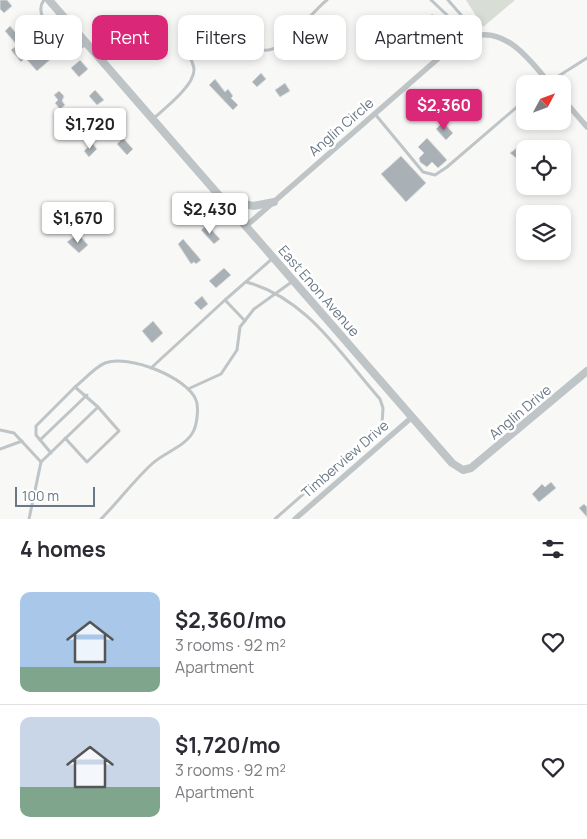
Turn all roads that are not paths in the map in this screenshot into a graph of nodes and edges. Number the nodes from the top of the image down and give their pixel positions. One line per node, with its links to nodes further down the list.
1 (44, 0): 9 (lane)
2 (49, 0): 9 (street, East Enon Avenue)
3 (327, 0): 17 (lane)
4 (431, 0): 6 (lane)
5 (448, 0): 7 (lane)
6 (447, 15)
7 (461, 15)
8 (482, 36): 12 (street, Anglin Circle)
9 (87, 44): 17 (street, East Enon Avenue)
10 (587, 58): 13 (lane)
11 (436, 60): 16 (street, Anglin Circle)
12 (541, 75)
13 (560, 75)
14 (516, 108): 16 (lane)
15 (571, 108): 18 (street)
16 (375, 114): 20 (street, Anglin Circle)
17 (152, 119): 19 (street, East Enon Avenue)
18 (587, 127)
19 (217, 193): 20 (street); 21 (street, East Enon Avenue)
20 (274, 202): 21 (street, Anglin Circle)
21 (246, 226): 22 (street, East Enon Avenue)
22 (274, 258): 23 (street, East Enon Avenue); 24 (lane)
23 (293, 281): 25 (lane); 34 (street, East Enon Avenue)
24 (246, 282): 25 (lane); 26 (lane)
25 (276, 292): 27 (lane); 45 (lane)
26 (224, 300): 27 (lane); 28 (lane)
27 (245, 322): 31 (lane)
28 (151, 368): 30 (lane); 31 (lane)
29 (587, 371): 42 (street, Anglin Drive)
30 (75, 387): 32 (lane); 37 (lane)
31 (188, 389): 44 (lane)
32 (87, 395): 33 (lane); 37 (lane)
33 (98, 407): 36 (lane); 36 (lane)
34 (411, 418): 42 (street, East Enon Avenue); 46 (street, Timberview Drive)
35 (0, 430): 38 (lane)
36 (65, 438): 40 (lane)
37 (40, 440): 40 (lane)
38 (22, 441): 39 (lane); 41 (lane)
39 (0, 449)
40 (51, 452): 41 (lane)
41 (41, 462): 43 (lane)
42 (468, 469)
43 (29, 519)
44 (101, 519)
45 (275, 519)
46 (295, 519)

